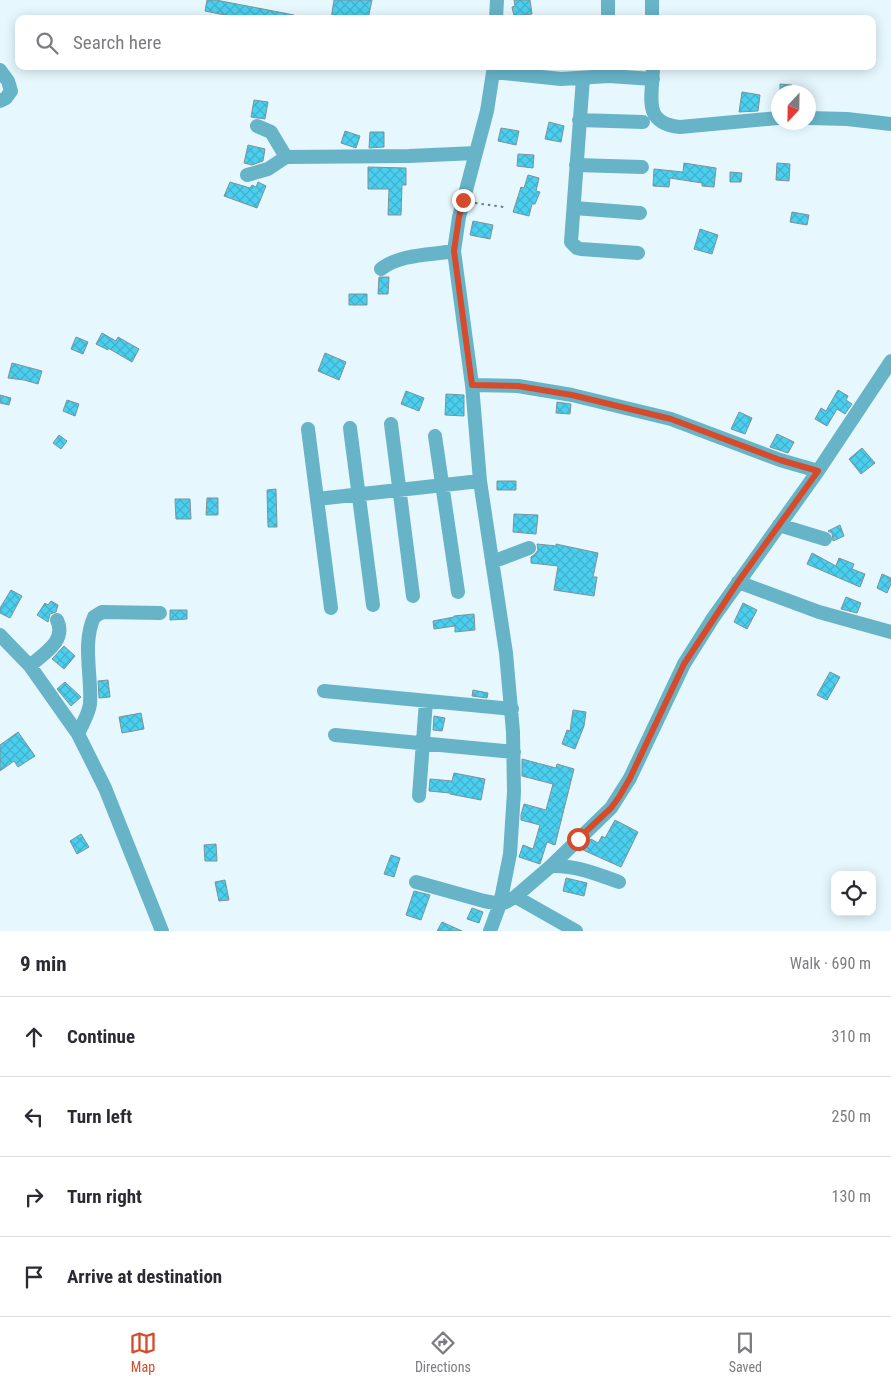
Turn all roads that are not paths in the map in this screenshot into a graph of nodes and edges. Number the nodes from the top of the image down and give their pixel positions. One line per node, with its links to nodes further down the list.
1 (497, 0): 4 (street)
2 (608, 0): 5 (street)
3 (652, 0): 6 (street)
4 (496, 15)
5 (608, 15)
6 (652, 15)
7 (0, 70): 13 (street)
8 (494, 70): 20 (street)
9 (501, 70): 12 (street)
10 (609, 71): 11 (street); 12 (street)
11 (653, 73): 15 (street)
12 (583, 78): 16 (street)
13 (0, 101)
14 (816, 118): 18 (street)
15 (771, 119)
16 (579, 120): 17 (street); 22 (street)
17 (644, 122)
18 (891, 124)
19 (257, 126): 21 (street)
20 (476, 153): 21 (street); 27 (street)
21 (286, 157): 24 (street)
22 (576, 165): 23 (street); 25 (street)
23 (642, 167)
24 (247, 175)
25 (574, 208): 26 (street); 28 (street)
26 (640, 213)
27 (454, 251): 29 (street); 31 (street)
28 (638, 253)
29 (381, 269)
30 (891, 361): 36 (street)
31 (472, 385): 36 (street); 37 (street)
32 (391, 424): 39 (street)
33 (350, 428): 40 (street)
34 (308, 429): 41 (street)
35 (435, 436): 38 (street)
36 (818, 471): 42 (street)
37 (480, 481): 38 (street); 45 (street)
38 (443, 484): 39 (street); 47 (street)
39 (398, 489): 40 (street); 48 (street)
40 (358, 494): 41 (street); 49 (street)
41 (317, 499): 50 (street)
42 (779, 524): 43 (street); 46 (street)
43 (825, 539)
44 (529, 548): 45 (street)
45 (492, 562): 58 (street)
46 (738, 582): 53 (street); 64 (street)
47 (458, 592)
48 (413, 596)
49 (373, 605)
50 (331, 608)
51 (160, 613): 59 (street)
52 (57, 620): 55 (street)
53 (891, 632)
54 (0, 635): 55 (street)
55 (30, 666): 59 (street)
56 (324, 691): 57 (street)
57 (426, 701): 58 (street); 61 (street)
58 (512, 709): 62 (street)
59 (78, 734): 69 (street)
60 (335, 735): 61 (street)
61 (424, 744): 62 (street); 63 (street)
62 (514, 752): 68 (street)
63 (419, 796)
64 (551, 866): 66 (street); 67 (street)
65 (416, 882): 68 (street)
66 (619, 882)
67 (516, 896): 68 (street); 71 (street)
68 (500, 904): 70 (street)
69 (162, 931)
70 (490, 931)
71 (576, 931)

